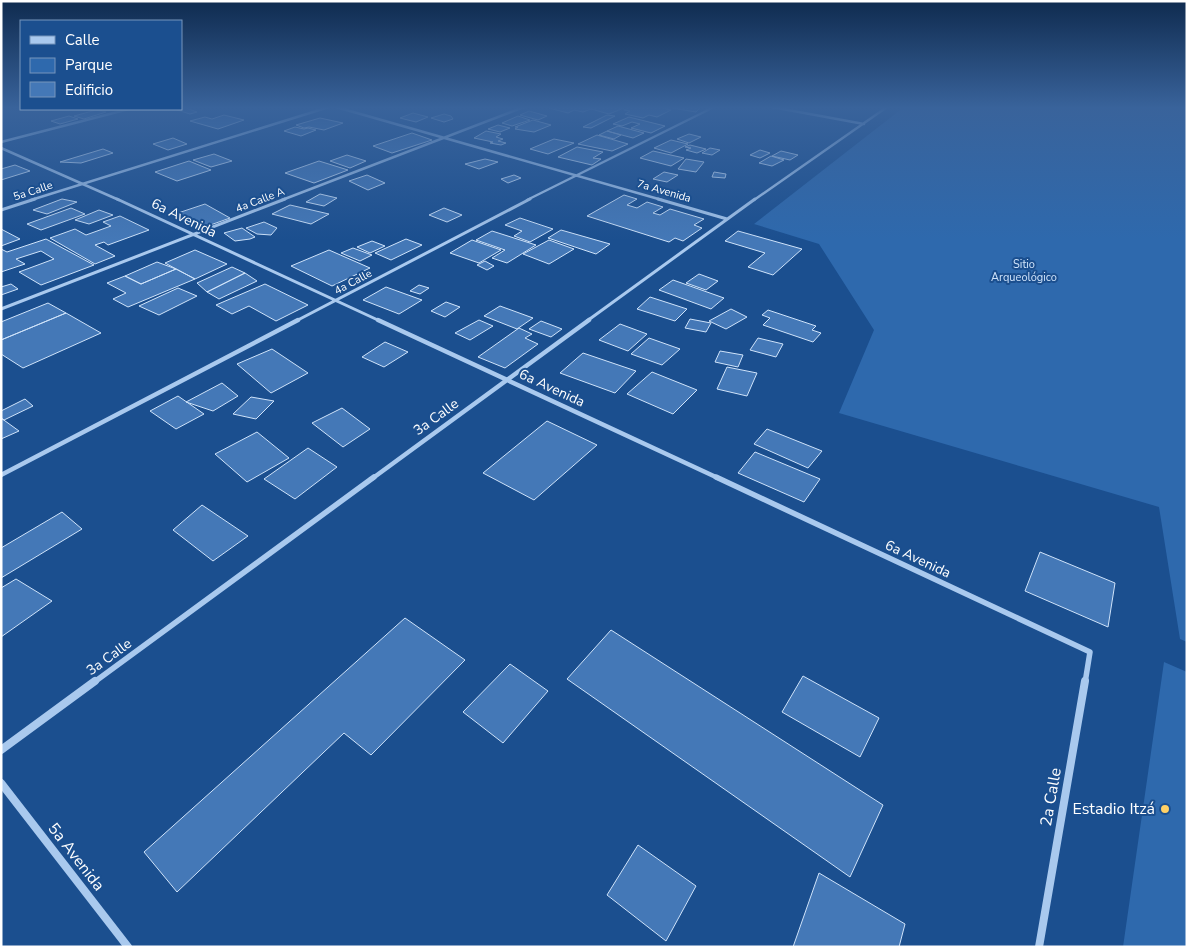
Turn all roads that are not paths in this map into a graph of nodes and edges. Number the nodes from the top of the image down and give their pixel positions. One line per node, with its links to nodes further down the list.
1 (9, 151): 8 (street, 6a Avenida)
2 (187, 151): 8 (street, 5a Calle)
3 (412, 151): 11 (street, 4a Calle A)
4 (493, 151): 7 (street, 7a Avenida)
5 (624, 151): 7 (street, 4a Calle)
6 (825, 151): 10 (street, 3a Calle)
7 (576, 175): 10 (street, 7a Avenida); 12 (street, 4a Calle)
8 (86, 183): 9 (street, 5a Calle); 11 (street, 6a Avenida)
9 (1, 210)
10 (727, 219): 14 (street, 3a Calle)
11 (192, 235): 12 (street, 6a Avenida); 13 (street, 4a Calle A)
12 (336, 301): 14 (street, 6a Avenida); 15 (street, 4a Calle)
13 (1, 309)
14 (507, 379): 16 (street, 6a Avenida); 17 (street, 3a Calle)
15 (1, 474)
16 (1090, 652): 20 (street, 2a Calle)
17 (1, 750)
18 (1, 783): 19 (street, 5a Avenida)
19 (128, 947)
20 (1039, 947)

